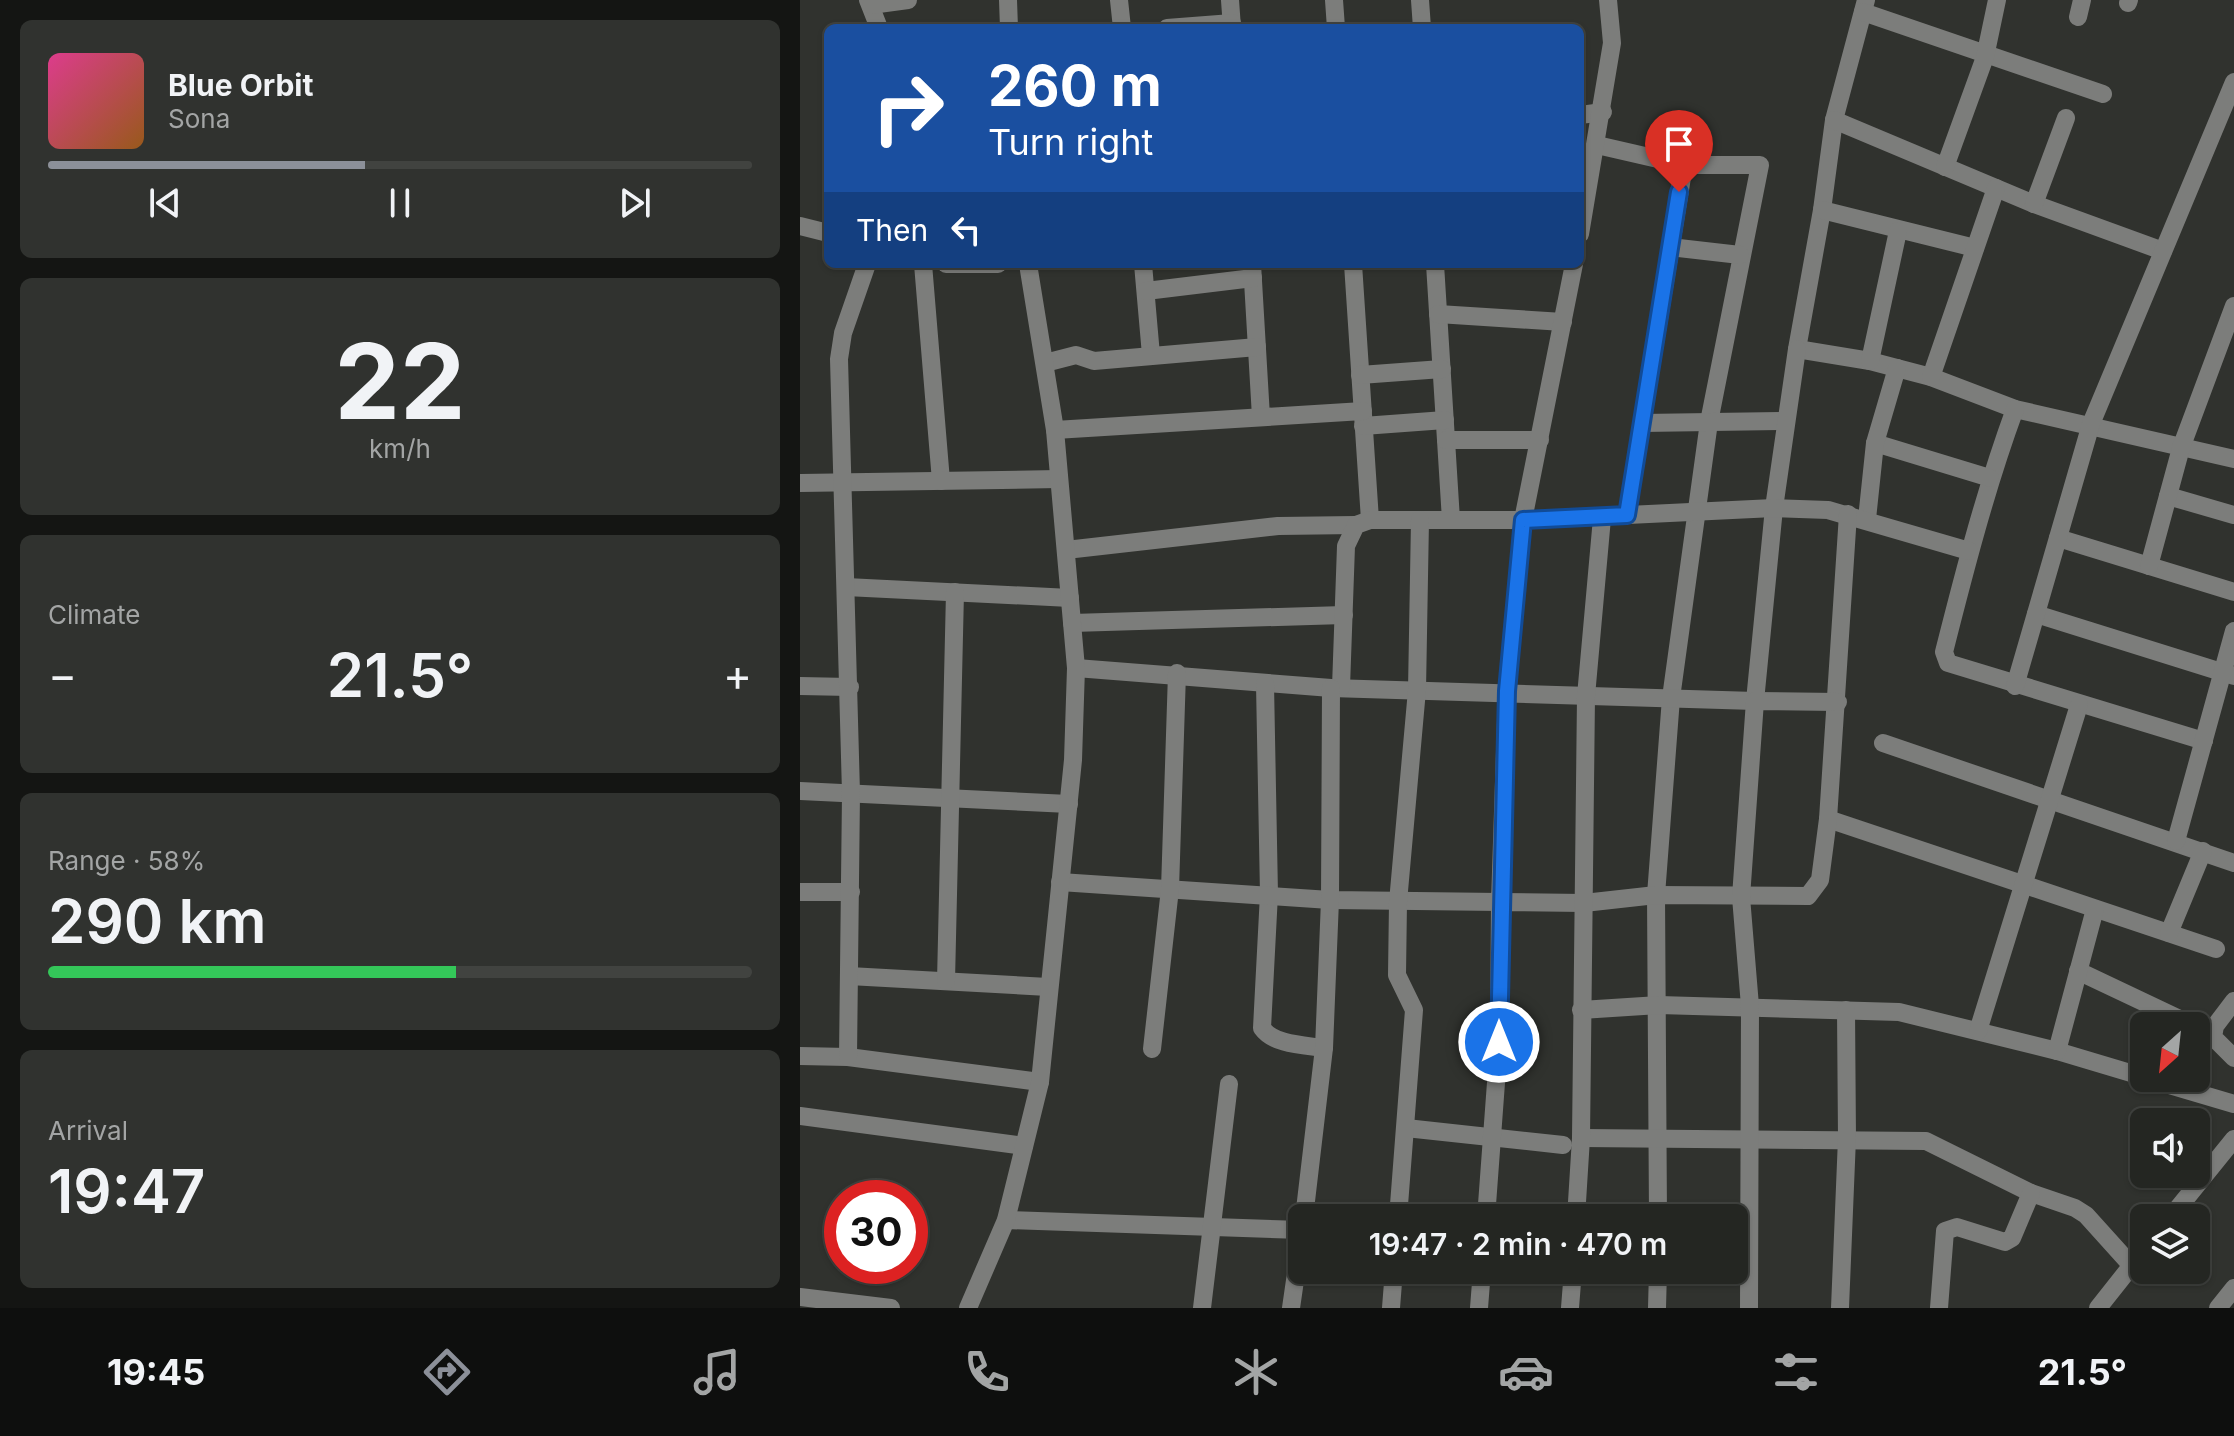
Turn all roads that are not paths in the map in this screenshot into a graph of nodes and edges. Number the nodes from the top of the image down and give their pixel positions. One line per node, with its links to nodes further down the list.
1 (908, 0): 9 (street)
2 (1008, 0): 12 (street)
3 (1119, 0): 13 (street)
4 (1230, 0): 14 (street)
5 (1334, 0): 15 (street)
6 (1420, 0): 16 (street)
7 (1608, 0): 20 (street)
8 (1997, 0): 17 (street)
9 (870, 2): 11 (street)
10 (1865, 6): 17 (street); 23 (street)
11 (878, 24)
12 (1009, 24)
13 (1122, 24)
14 (1232, 24)
15 (1336, 24)
16 (1422, 24)
17 (1985, 57): 19 (street); 26 (street)
18 (2234, 82): 36 (street)
19 (2103, 94)
20 (1603, 112): 21 (street); 24 (street)
21 (1584, 114)
22 (2066, 118): 29 (street)
23 (1834, 120): 26 (street); 30 (street)
24 (1597, 145): 25 (street); 28 (street)
25 (1684, 165): 34 (street); 37 (street)
26 (1945, 167): 27 (street)
27 (1996, 188): 29 (street); 35 (street)
28 (1584, 202)
29 (2034, 204): 36 (street)
30 (1822, 210): 32 (street); 51 (street)
31 (800, 226): 33 (street)
32 (1898, 231): 35 (street); 53 (street)
33 (824, 232)
34 (1670, 247): 37 (street); 65 (street)
35 (1975, 248): 58 (street)
36 (2163, 251): 66 (street)
37 (1740, 255): 64 (street)
38 (866, 268): 76 (street)
39 (923, 268): 75 (street)
40 (1029, 268): 54 (street)
41 (1143, 268): 46 (street)
42 (1353, 268): 57 (street)
43 (1435, 268): 48 (street)
44 (1573, 268): 49 (street)
45 (1253, 271): 46 (street); 50 (street)
46 (1146, 291): 52 (street)
47 (2234, 306): 71 (street)
48 (1438, 314): 49 (street); 56 (street)
49 (1563, 322): 69 (street)
50 (1257, 347): 52 (street); 60 (street)
51 (1797, 349): 53 (street); 63 (street)
52 (1151, 355): 54 (street)
53 (1870, 361): 55 (street)
54 (1045, 363): 67 (street)
55 (1897, 368): 58 (street); 70 (street)
56 (1442, 369): 57 (street); 62 (street)
57 (1360, 375): 61 (street)
58 (1931, 377): 59 (street)
59 (2015, 409): 66 (street); 73 (street)
60 (1261, 417): 61 (street); 67 (street)
61 (1363, 418): 62 (street); 89 (street)
62 (1445, 420): 68 (street)
63 (1786, 421): 64 (street); 79 (street)
64 (1709, 422): 65 (street); 80 (street)
65 (1642, 423): 82 (street)
66 (2091, 424): 71 (street); 90 (street)
67 (1055, 430): 74 (street)
68 (1446, 440): 69 (street); 87 (street)
69 (1540, 440): 88 (street)
70 (1875, 443): 73 (street); 85 (street)
71 (2181, 448): 72 (street); 78 (street)
72 (2234, 459)
73 (1990, 478): 92 (street)
74 (1059, 479): 75 (street); 91 (street)
75 (941, 481): 76 (street)
76 (841, 482): 77 (street); 94 (street)
77 (800, 483)
78 (2168, 496): 83 (street); 93 (street)
79 (1774, 508): 80 (street); 81 (street); 114 (street)
80 (1696, 512): 82 (street); 113 (street)
81 (1848, 514): 85 (street); 115 (street)
82 (1627, 515): 84 (street)
83 (2234, 515)
84 (1602, 518): 88 (street); 112 (street)
85 (1867, 519): 92 (street)
86 (1420, 520): 87 (street); 89 (street); 110 (street)
87 (1451, 520): 88 (street)
88 (1523, 520): 111 (street)
89 (1363, 523): 91 (street); 99 (street)
90 (2058, 538): 93 (street); 98 (street)
91 (1066, 550): 97 (street)
92 (1969, 551): 107 (street)
93 (2149, 566): 96 (street)
94 (846, 587): 95 (street); 108 (street)
95 (955, 592): 97 (street); 121 (street)
96 (2234, 592)
97 (1070, 598): 100 (street)
98 (2036, 614): 104 (street); 107 (street)
99 (1344, 615): 100 (street); 109 (street)
100 (1072, 623): 102 (street)
101 (2234, 631): 104 (street)
102 (1076, 668): 103 (street); 123 (street)
103 (1177, 673): 105 (street); 130 (street)
104 (2229, 675): 117 (street)
105 (1265, 684): 109 (street); 133 (street)
106 (800, 686): 108 (street)
107 (2015, 686): 116 (street)
108 (850, 687): 120 (street)
109 (1336, 687): 110 (street); 136 (street)
110 (1417, 690): 111 (street); 137 (street)
111 (1507, 691): 112 (street); 138 (street)
112 (1586, 696): 113 (street); 139 (street)
113 (1671, 698): 114 (street); 134 (street)
114 (1755, 701): 115 (street); 135 (street)
115 (1838, 702): 124 (street)
116 (2079, 705): 117 (street); 122 (street)
117 (2204, 741): 125 (street)
118 (1883, 743): 122 (street)
119 (800, 791): 120 (street)
120 (851, 793): 121 (street); 132 (street)
121 (950, 798): 123 (street); 145 (street)
122 (2049, 801): 125 (street); 129 (street)
123 (1069, 804): 128 (street)
124 (1828, 819): 129 (street); 135 (street)
125 (2176, 841): 126 (street)
126 (2203, 851): 127 (street); 141 (street)
127 (2234, 863)
128 (1060, 882): 130 (street); 146 (street)
129 (2023, 884): 140 (street); 153 (street)
130 (1170, 889): 133 (street); 157 (street)
131 (800, 892): 132 (street)
132 (851, 892): 144 (street)
133 (1269, 894): 136 (street); 156 (street)
134 (1656, 895): 135 (street); 139 (street); 148 (street)
135 (1741, 897): 149 (street)
136 (1330, 900): 137 (street); 156 (street)
137 (1398, 902): 138 (street); 168 (street)
138 (1500, 902): 139 (street); 169 (street)
139 (1584, 903): 150 (street)
140 (2095, 909): 141 (street); 143 (street)
141 (2169, 933): 142 (street)
142 (2216, 949)
143 (2078, 971): 152 (street); 158 (street)
144 (849, 976): 145 (street); 160 (street)
145 (946, 981): 146 (street)
146 (1048, 987): 163 (street)
147 (2234, 1001): 155 (street)
148 (1659, 1005): 149 (street); 150 (street); 172 (street)
149 (1750, 1006): 151 (street); 174 (street)
150 (1581, 1010): 170 (street)
151 (1846, 1010): 153 (street); 171 (street)
152 (2165, 1012)
153 (1978, 1031): 158 (street)
154 (2210, 1035): 155 (street)
155 (2213, 1037): 161 (street)
156 (1324, 1048): 178 (street)
157 (1152, 1049)
158 (2057, 1051): 162 (street)
159 (800, 1056): 160 (street)
160 (848, 1057): 163 (street)
161 (2234, 1058)
162 (2130, 1073)
163 (1040, 1082): 176 (street)
164 (1229, 1084): 185 (street)
165 (2193, 1092): 166 (street)
166 (2234, 1104)
167 (800, 1116): 176 (street)
168 (1406, 1128): 169 (street); 179 (street)
169 (1492, 1137): 175 (street); 180 (street)
170 (1581, 1138): 172 (street); 181 (street)
171 (1847, 1138): 174 (street); 177 (street); 205 (street)
172 (1658, 1139): 174 (street); 182 (street)
173 (2234, 1139): 183 (street)
174 (1750, 1141): 204 (street)
175 (1563, 1145)
176 (1024, 1146): 184 (street)
177 (2031, 1193): 187 (street); 206 (street)
178 (1306, 1204)
179 (1399, 1204)
180 (1487, 1204)
181 (1577, 1204)
182 (1658, 1204)
183 (2181, 1204)
184 (1006, 1220): 185 (street); 197 (street)
185 (1213, 1225): 186 (street); 198 (street)
186 (1288, 1230)
187 (2130, 1264)
188 (2130, 1268): 207 (street)
189 (1294, 1284): 199 (street)
190 (1393, 1284): 200 (street)
191 (1481, 1284): 201 (street)
192 (1572, 1284): 202 (street)
193 (1658, 1284): 203 (street)
194 (2234, 1288): 208 (street)
195 (800, 1297): 196 (street)
196 (891, 1308)
197 (968, 1308)
198 (1202, 1308)
199 (1291, 1308)
200 (1391, 1308)
201 (1479, 1308)
202 (1570, 1308)
203 (1657, 1308)
204 (1749, 1308)
205 (1840, 1308)
206 (1939, 1308)
207 (2098, 1308)
208 (2218, 1308)

